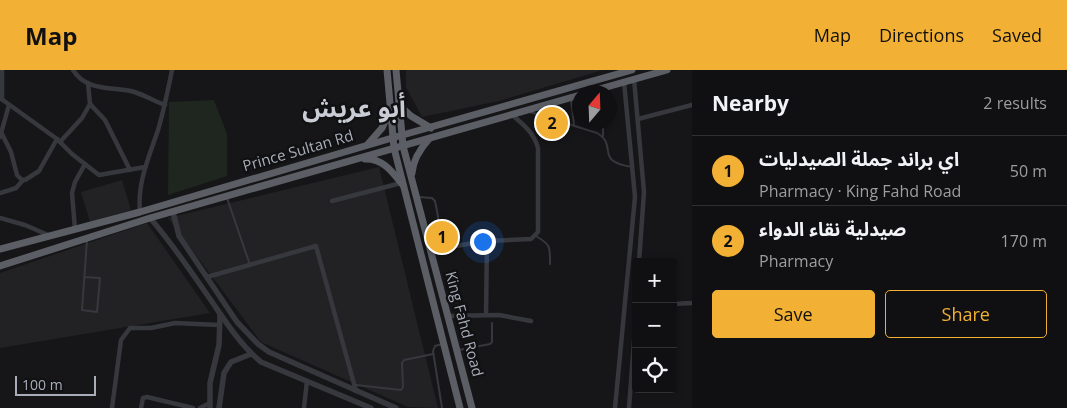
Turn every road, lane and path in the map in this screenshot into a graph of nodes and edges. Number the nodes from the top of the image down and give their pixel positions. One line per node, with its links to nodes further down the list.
1 (2, 70): 12 (street)
2 (73, 70): 10 (street)
3 (172, 70): 18 (street)
4 (387, 70): 20 (highway, King Fahd Road)
5 (396, 70): 16 (highway, King Fahd Road)
6 (629, 70): 25 (highway, Prince Sultan Rd)
7 (667, 70): 8 (highway)
8 (634, 79): 9 (highway); 23 (street)
9 (624, 82): 11 (highway); 40 (street)
10 (88, 83): 14 (street); 18 (street)
11 (617, 85)
12 (1, 98): 15 (street)
13 (571, 98): 19 (lane); 21 (highway, Prince Sultan Rd)
14 (90, 104): 33 (street); 41 (street)
15 (10, 105): 28 (street); 33 (street)
16 (399, 105): 25 (highway); 29 (highway, King Fahd Road)
17 (692, 105): 23 (street)
18 (165, 106): 39 (street)
19 (572, 107)
20 (390, 109): 31 (highway, King Fahd Road); 34 (highway)
21 (528, 111): 22 (highway, Prince Sultan Rd); 24 (lane)
22 (512, 115): 32 (highway, Prince Sultan Rd); 55 (street)
23 (638, 119): 62 (street)
24 (572, 125)
25 (431, 128): 29 (highway, Prince Sultan Rd)
26 (586, 130): 30 (lane)
27 (603, 130): 30 (lane)
28 (1, 135): 42 (street)
29 (401, 136): 31 (highway, Prince Sultan Rd); 35 (highway, King Fahd Road)
30 (603, 136): 40 (lane)
31 (392, 138): 34 (highway, Prince Sultan Rd); 36 (highway, King Fahd Road)
32 (430, 138): 35 (highway, Prince Sultan Rd); 43 (highway)
33 (59, 140): 38 (street); 42 (street)
34 (367, 145): 49 (highway, Prince Sultan Rd)
35 (403, 146): 36 (highway, Prince Sultan Rd); 43 (highway, King Fahd Road)
36 (394, 148): 37 (highway, Prince Sultan Rd); 44 (highway, King Fahd Road)
37 (357, 159): 44 (highway); 46 (highway, Prince Sultan Rd)
38 (85, 164): 41 (street); 53 (street)
39 (145, 167): 41 (street); 49 (street)
40 (632, 167): 98 (street)
41 (130, 170)
42 (23, 180): 45 (street)
43 (413, 184): 47 (highway, King Fahd Road)
44 (403, 185): 48 (street); 77 (highway, King Fahd Road)
45 (0, 193)
46 (226, 196): 50 (highway, Prince Sultan Rd); 65 (lane)
47 (417, 198): 57 (highway, King Fahd Road); 57 (lane)
48 (332, 201)
49 (140, 212): 53 (highway, Prince Sultan Rd)
50 (172, 212): 52 (highway, Prince Sultan Rd); 61 (street)
51 (0, 218): 54 (street)
52 (150, 218): 56 (highway, Prince Sultan Rd); 63 (street)
53 (75, 229): 54 (highway, Prince Sultan Rd)
54 (50, 236): 59 (highway, Prince Sultan Rd)
55 (536, 236): 58 (street); 64 (lane)
56 (87, 238): 66 (highway, Prince Sultan Rd); 67 (lane)
57 (428, 239): 60 (highway, King Fahd Road)
58 (487, 241): 60 (street); 72 (street)
59 (0, 249)
60 (430, 250): 73 (highway, King Fahd Road)
61 (193, 258): 63 (street); 68 (street)
62 (640, 258)
63 (185, 263): 71 (street)
64 (550, 264)
65 (250, 265): 68 (street); 83 (street)
66 (0, 266)
67 (84, 277): 67 (lane)
68 (206, 277): 84 (street)
69 (692, 303): 70 (street)
70 (677, 304)
71 (220, 314): 76 (street); 80 (street)
72 (486, 314): 73 (street); 74 (street)
73 (448, 316): 79 (highway, King Fahd Road)
74 (531, 321)
75 (492, 323): 79 (lane)
76 (220, 325): 86 (street); 87 (street)
77 (444, 343): 81 (lane); 96 (highway, King Fahd Road)
78 (633, 348): 99 (street)
79 (457, 351): 97 (highway, King Fahd Road)
80 (251, 354): 82 (street); 91 (street)
81 (433, 354): 83 (lane); 95 (lane)
82 (307, 381): 85 (street); 92 (street)
83 (354, 384): 84 (street)
84 (356, 392): 85 (street); 94 (street)
85 (353, 400): 93 (street)
86 (210, 405): 90 (street)
87 (112, 408)
88 (141, 408): 89 (street)
89 (193, 408)
90 (200, 408)
91 (219, 408)
92 (304, 408)
93 (371, 408)
94 (396, 408)
95 (442, 408)
96 (460, 408)
97 (472, 408)
98 (615, 408)
99 (629, 408)

